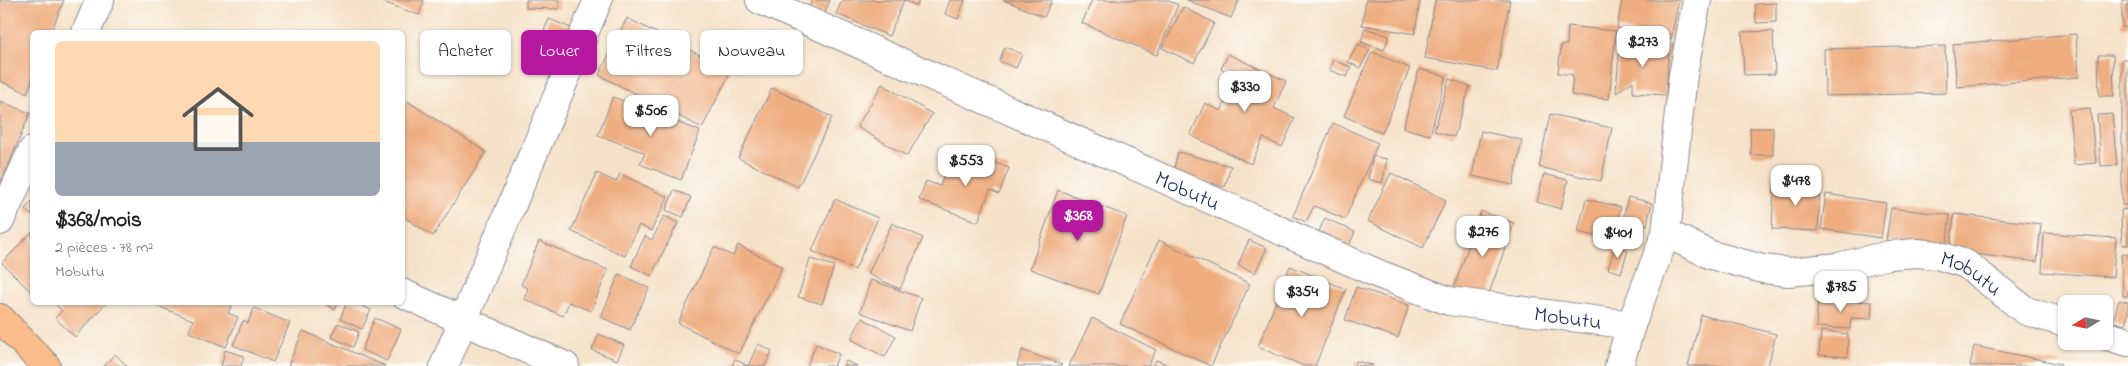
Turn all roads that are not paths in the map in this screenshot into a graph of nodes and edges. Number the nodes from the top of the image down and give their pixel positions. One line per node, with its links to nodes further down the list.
1 (100, 0): 5 (street)
2 (598, 0): 11 (street)
3 (760, 0): 13 (street, Mobutu)
4 (1697, 0): 8 (street)
5 (87, 30)
6 (30, 155): 7 (street)
7 (0, 221)
8 (1666, 233): 12 (street, Mobutu); 13 (street)
9 (405, 294): 11 (street)
10 (0, 318): 16 (highway)
11 (464, 321): 17 (street); 18 (street)
12 (2058, 321)
13 (1631, 325): 19 (street)
14 (2113, 338): 15 (street)
15 (2128, 342)
16 (46, 366)
17 (444, 366)
18 (565, 366)
19 (1619, 366)

